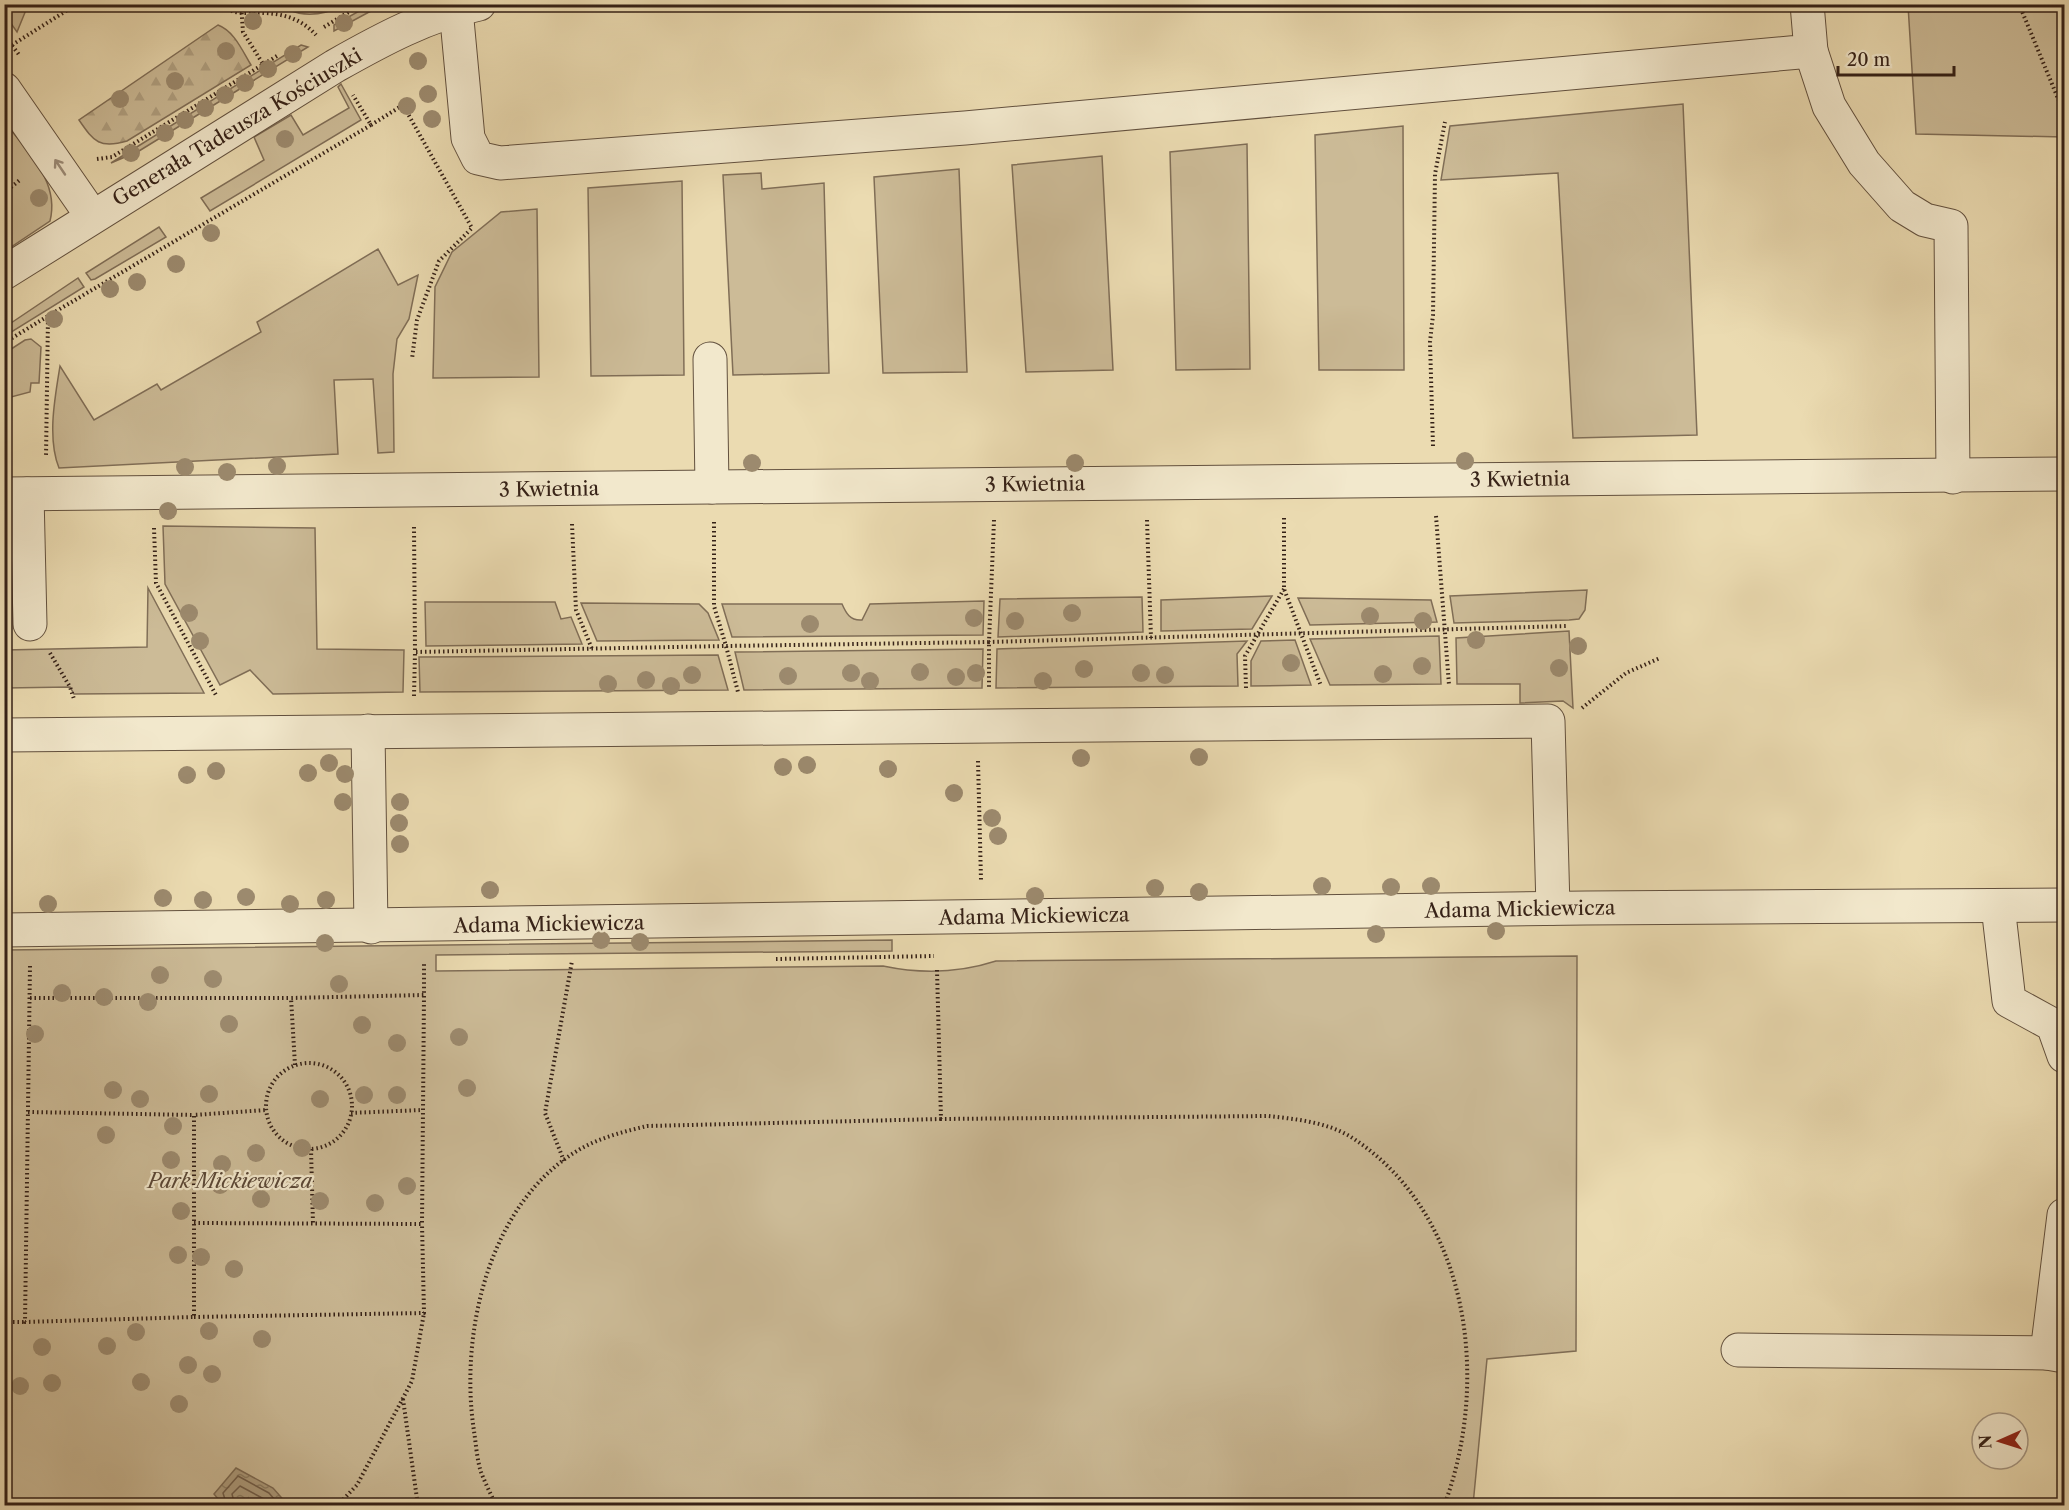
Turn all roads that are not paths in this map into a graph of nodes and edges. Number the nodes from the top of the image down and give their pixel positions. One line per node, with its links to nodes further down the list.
1 (1807, 4): 3 (street)
2 (468, 7): 3 (street); 5 (street, Generała Tadeusza Kościuszki)
3 (1811, 51): 9 (street)
4 (4, 90): 5 (street, one-way to 4)
5 (92, 216): 6 (street, Generała Tadeusza Kościuszki)
6 (4, 273)
7 (710, 359): 11 (street)
8 (2064, 474): 9 (street, 3 Kwietnia)
9 (1953, 477): 11 (street, 3 Kwietnia)
10 (16, 494): 11 (street, 3 Kwietnia); 12 (street)
11 (713, 502)
12 (30, 624)
13 (368, 732): 14 (street); 17 (street); 18 (street)
14 (4, 735)
15 (2064, 904): 16 (street, Adama Mickiewicza)
16 (1998, 906): 17 (street, Adama Mickiewicza); 20 (street)
17 (1553, 908): 18 (street, Adama Mickiewicza)
18 (371, 927): 19 (street, Adama Mickiewicza)
19 (4, 930)
20 (2064, 1056)
21 (2064, 1215): 23 (street)
22 (1738, 1350): 23 (street)
23 (2056, 1354)

